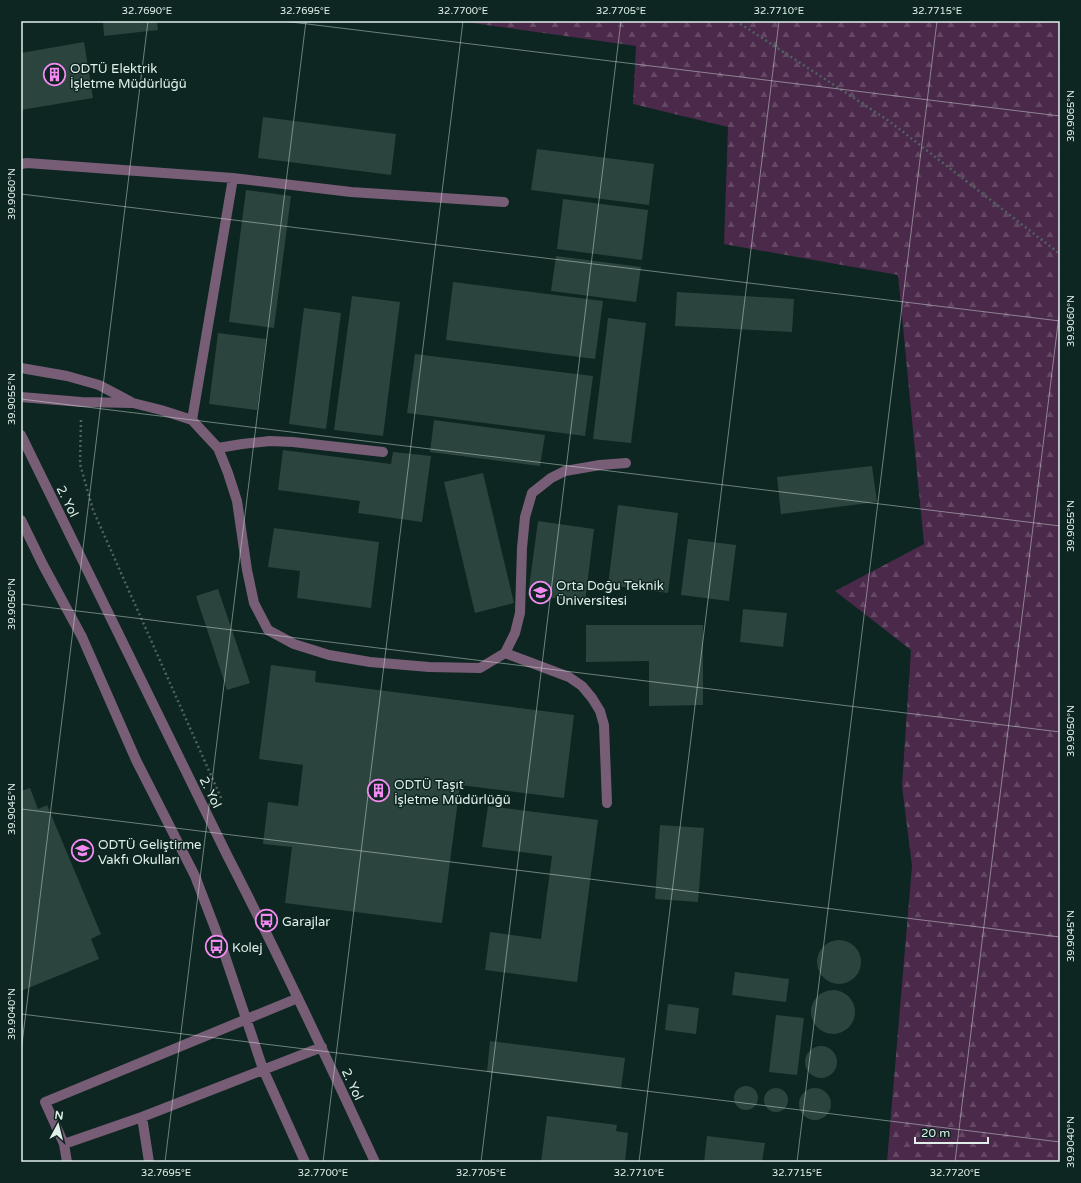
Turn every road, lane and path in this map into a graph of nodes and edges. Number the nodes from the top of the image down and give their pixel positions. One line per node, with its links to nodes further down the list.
1 (736, 21): 5 (path)
2 (21, 164): 3 (street)
3 (232, 178): 4 (street); 10 (street)
4 (504, 202)
5 (1060, 254)
6 (21, 368): 9 (street)
7 (21, 397): 8 (street)
8 (81, 402): 9 (street); 17 (path)
9 (133, 403): 10 (street)
10 (192, 420): 12 (street)
11 (21, 435): 19 (street, 2. Yol)
12 (218, 448): 13 (street); 16 (street)
13 (383, 452)
14 (626, 463): 16 (street)
15 (21, 520): 20 (street)
16 (505, 653): 18 (street)
17 (222, 800)
18 (607, 803)
19 (298, 998): 20 (street); 21 (street, 2. Yol)
20 (247, 1018): 22 (street); 24 (street)
21 (322, 1047): 22 (street); 28 (street, 2. Yol)
22 (263, 1069): 23 (street); 27 (street)
23 (142, 1118): 24 (street); 26 (street)
24 (64, 1144): 25 (street)
25 (67, 1162)
26 (149, 1162)
27 (305, 1162)
28 (375, 1162)

